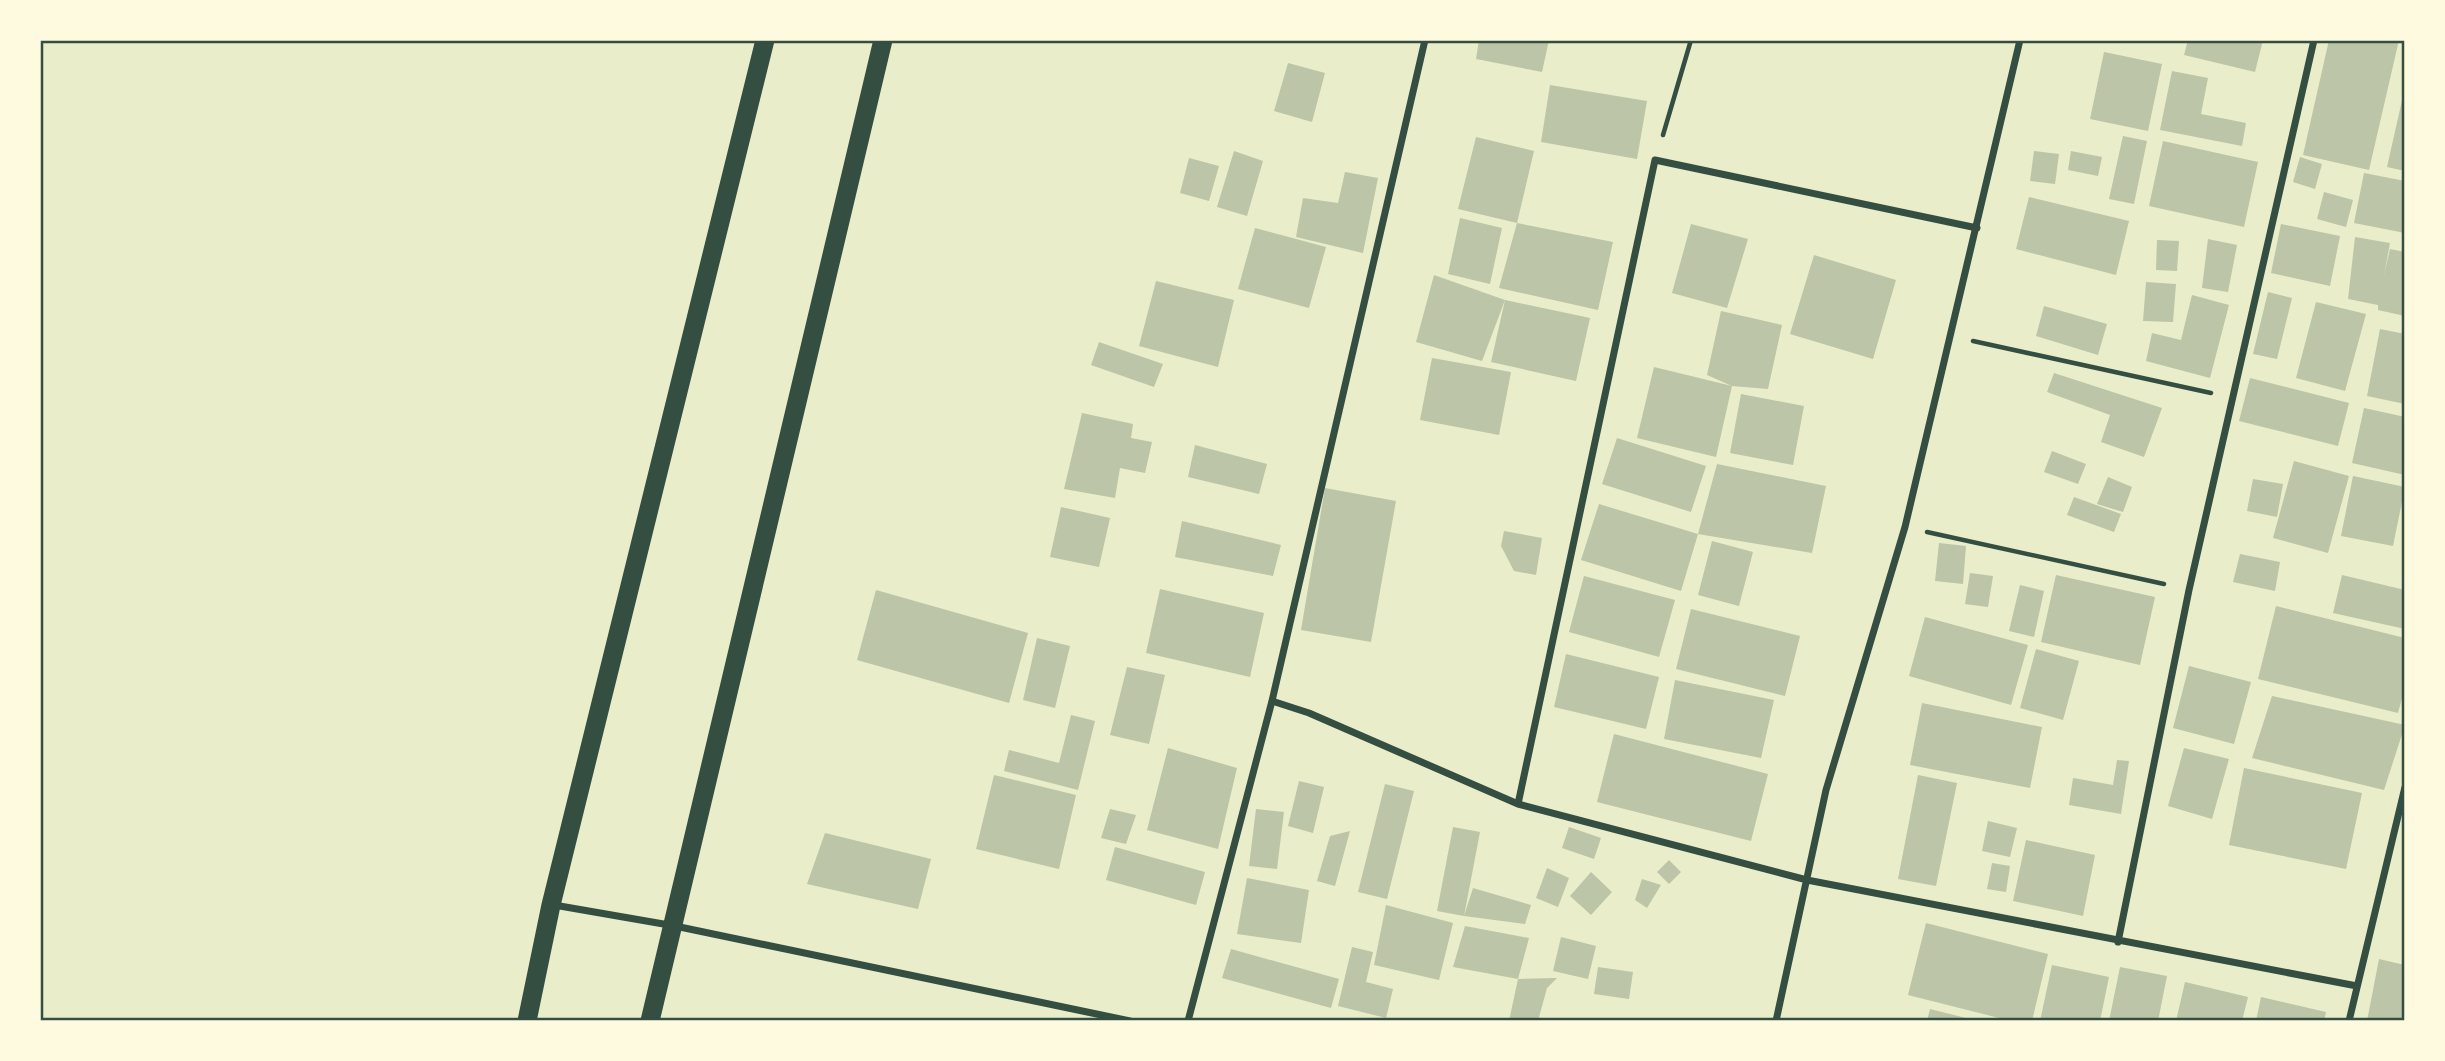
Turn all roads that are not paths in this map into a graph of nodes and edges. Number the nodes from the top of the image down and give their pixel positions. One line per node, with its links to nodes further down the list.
1 (765, 40): 11 (highway)
2 (883, 40): 12 (highway)
3 (1425, 40): 7 (street)
4 (2020, 40): 6 (street)
5 (2314, 40): 13 (street)
6 (1977, 228): 9 (street); 10 (street)
7 (1272, 701): 9 (street); 18 (street)
8 (2405, 787): 14 (street)
9 (1518, 804): 10 (street)
10 (1807, 880): 13 (street); 19 (street)
11 (551, 905): 12 (street); 15 (highway)
12 (675, 926): 16 (highway); 17 (street)
13 (2118, 942): 14 (street)
14 (2357, 986): 20 (street)
15 (527, 1021)
16 (650, 1021)
17 (1130, 1021)
18 (1188, 1021)
19 (1776, 1021)
20 (2349, 1021)

